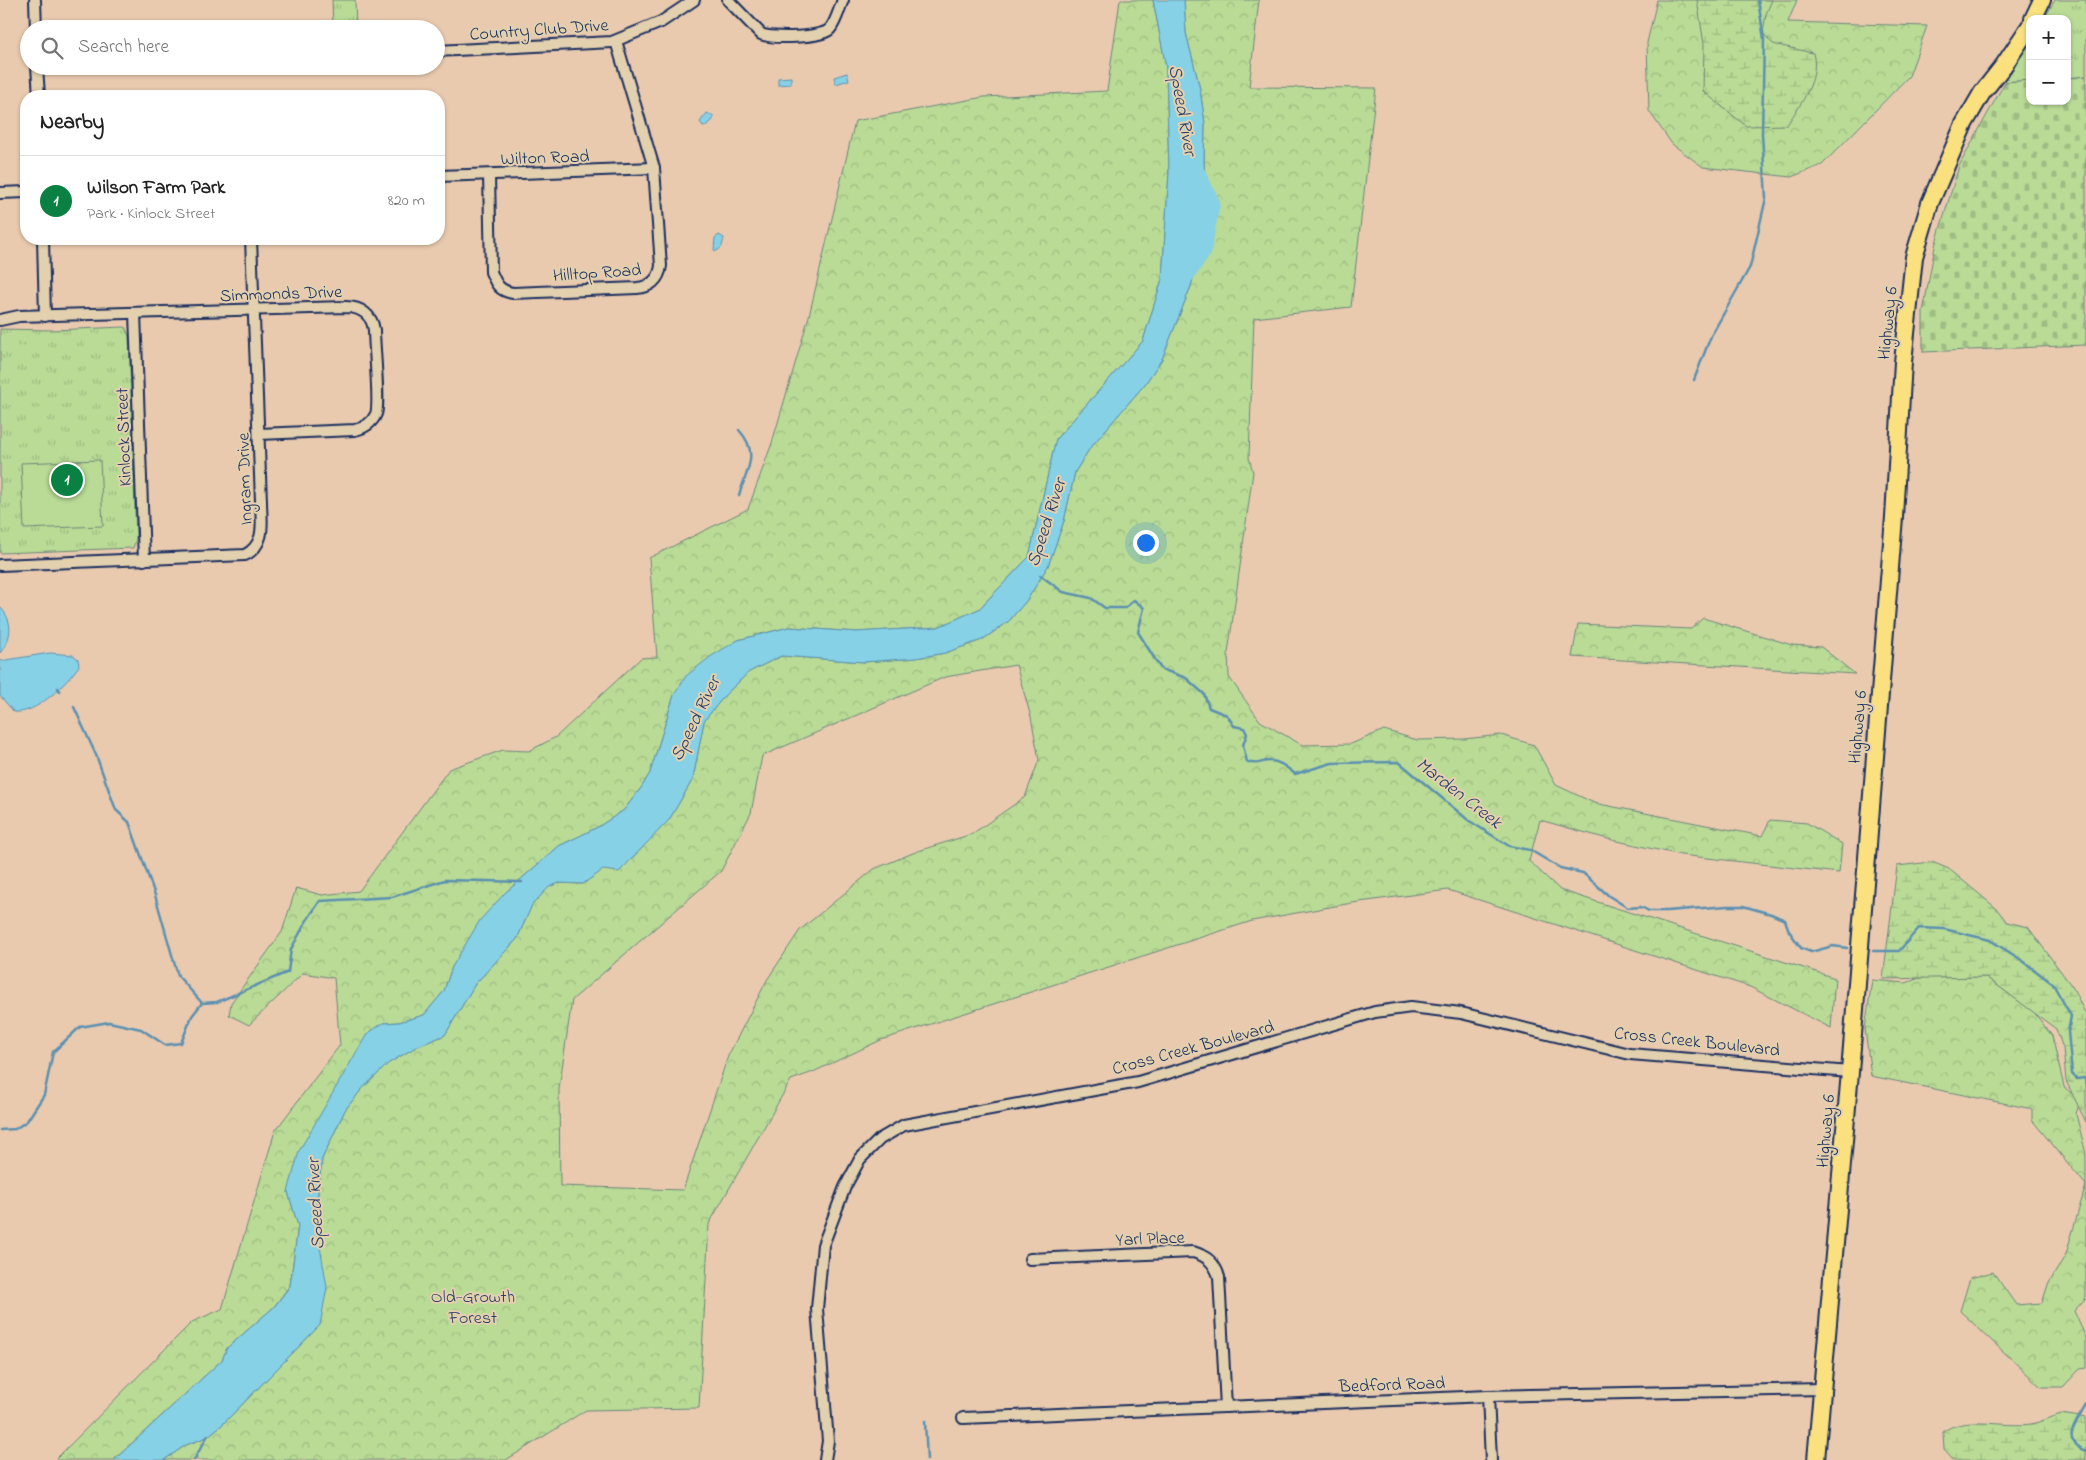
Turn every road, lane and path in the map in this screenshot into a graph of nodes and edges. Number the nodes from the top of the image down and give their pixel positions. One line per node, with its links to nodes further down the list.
1 (35, 0): 7 (street)
2 (694, 0): 9 (street, Country Club Drive)
3 (728, 0): 4 (street)
4 (843, 0)
5 (2042, 0): 6 (main road)
6 (2035, 15)
7 (36, 20)
8 (2026, 32): 27 (main road, Highway 6)
9 (616, 41): 10 (street, Country Club Drive); 13 (street, Hilltop Road)
10 (445, 50)
11 (38, 75): 12 (street)
12 (39, 90)
13 (654, 168): 14 (street, Wilton Road); 14 (street, Hilltop Road)
14 (489, 175): 15 (street, Wilton Road)
15 (445, 176)
16 (20, 192): 17 (street)
17 (0, 193)
18 (43, 245): 22 (street)
19 (251, 245): 20 (street, Ingram Drive)
20 (254, 310): 21 (street, Simmonds Drive); 24 (street, Ingram Drive); 24 (street, Simmonds Drive)
21 (135, 313): 22 (street, Simmonds Drive); 25 (street, Kinlock Street)
22 (45, 316): 23 (street, Simmonds Drive)
23 (0, 320)
24 (259, 434): 25 (street, Ingram Drive)
25 (144, 560): 26 (street, Ingram Drive)
26 (0, 566)
27 (1850, 1072): 29 (main road, Highway 6); 33 (street, Cross Creek Boulevard)
28 (1030, 1259): 31 (street, Yarl Place)
29 (1822, 1389): 30 (street, Bedford Road); 35 (main road, Highway 6)
30 (1488, 1396): 31 (street, Bedford Road); 34 (street)
31 (1226, 1407): 32 (street, Bedford Road)
32 (963, 1418)
33 (825, 1460)
34 (1491, 1460)
35 (1816, 1460)

